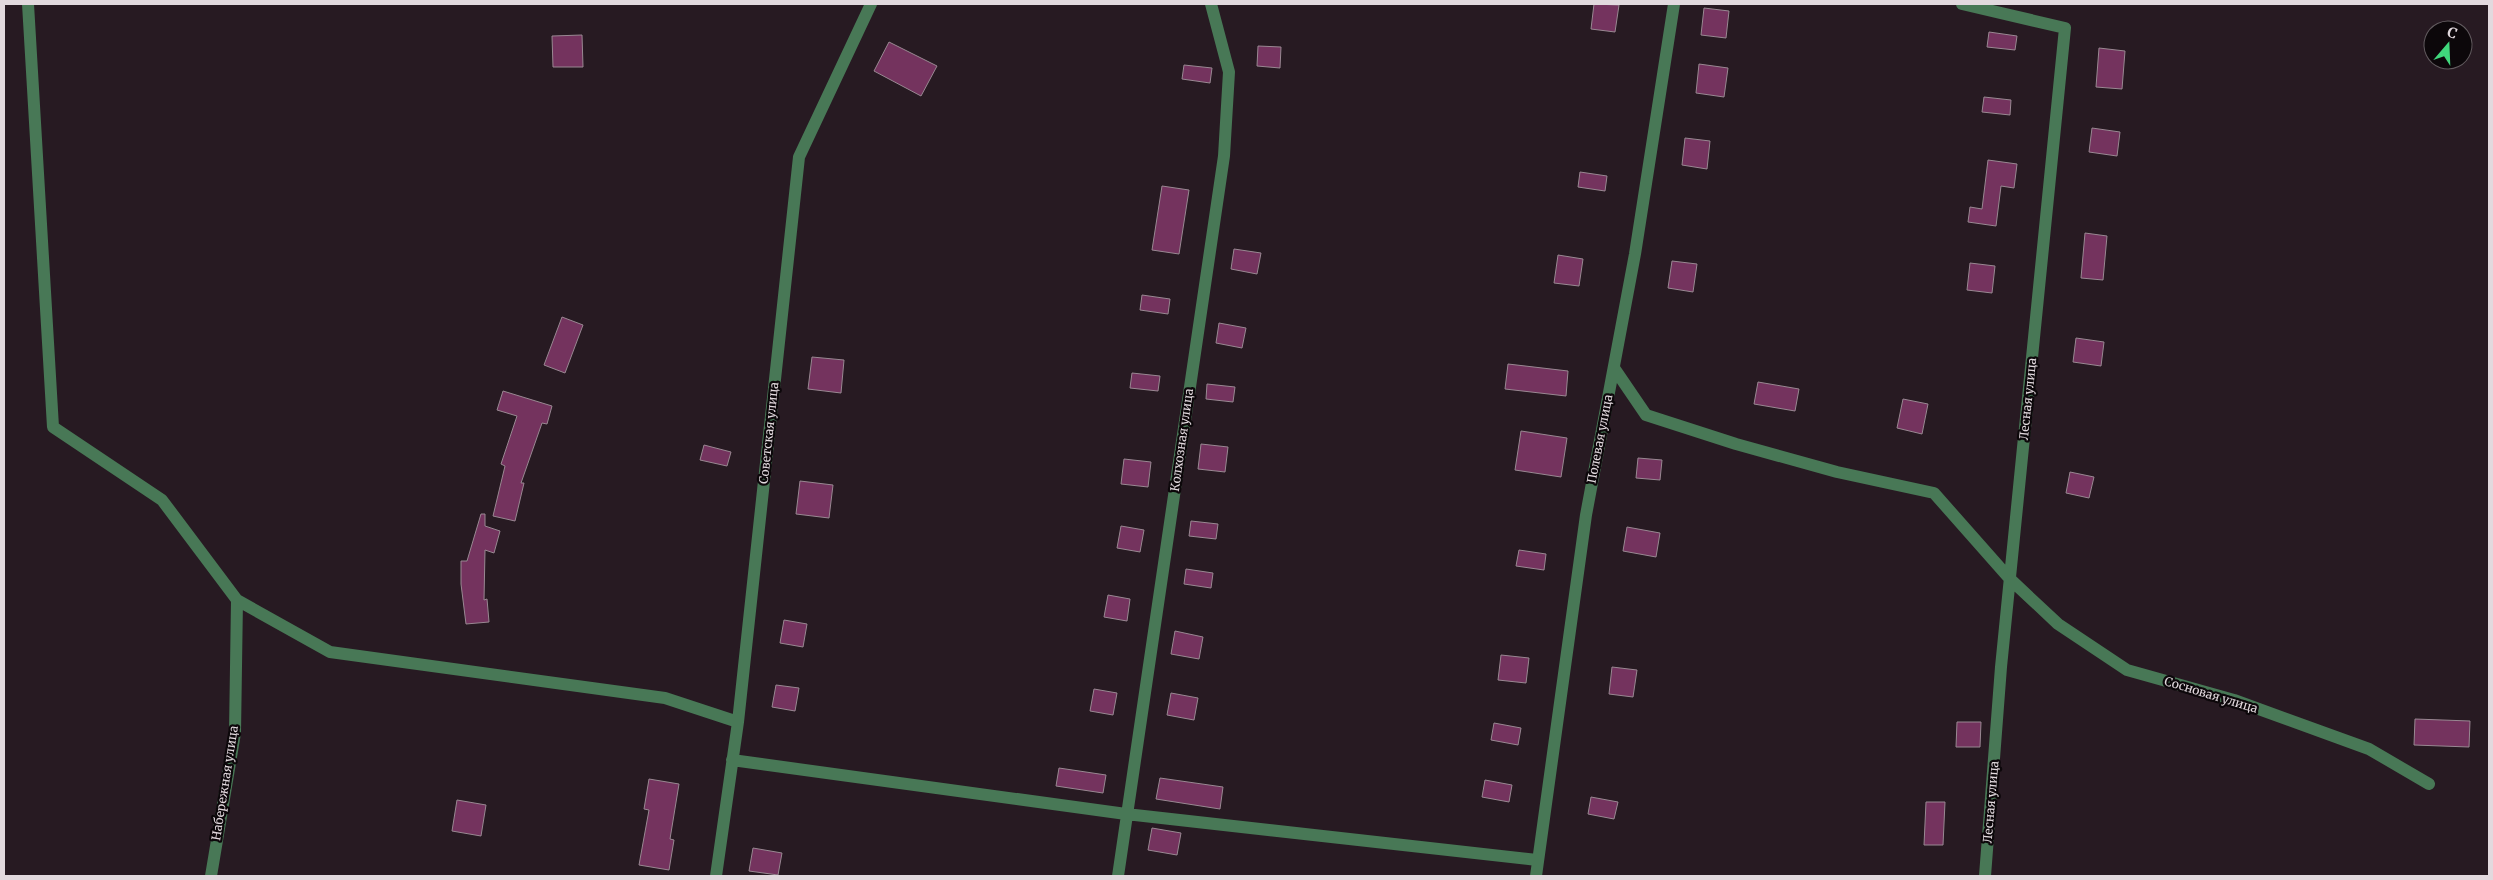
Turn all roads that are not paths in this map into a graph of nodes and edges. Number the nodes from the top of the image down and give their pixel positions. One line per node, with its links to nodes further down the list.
1 (28, 4): 8 (street)
2 (871, 4): 9 (street, Советская улица)
3 (1211, 4): 12 (street, Колхозная улица)
4 (1674, 4): 6 (street, Полевая улица)
5 (1962, 4): 7 (street, Лесная улица)
6 (1614, 368): 7 (street, Сосновая улица); 13 (street, Полевая улица)
7 (2010, 579): 11 (street, Сосновая улица); 18 (street, Лесная улица)
8 (237, 600): 9 (street); 14 (street, Набережная улица)
9 (738, 722): 10 (street, Советская улица)
10 (732, 760): 12 (street); 15 (street, Советская улица)
11 (2429, 784)
12 (1126, 814): 13 (street); 16 (street, Колхозная улица)
13 (1537, 860): 17 (street, Полевая улица)
14 (211, 876)
15 (716, 876)
16 (1118, 876)
17 (1536, 876)
18 (1985, 876)

